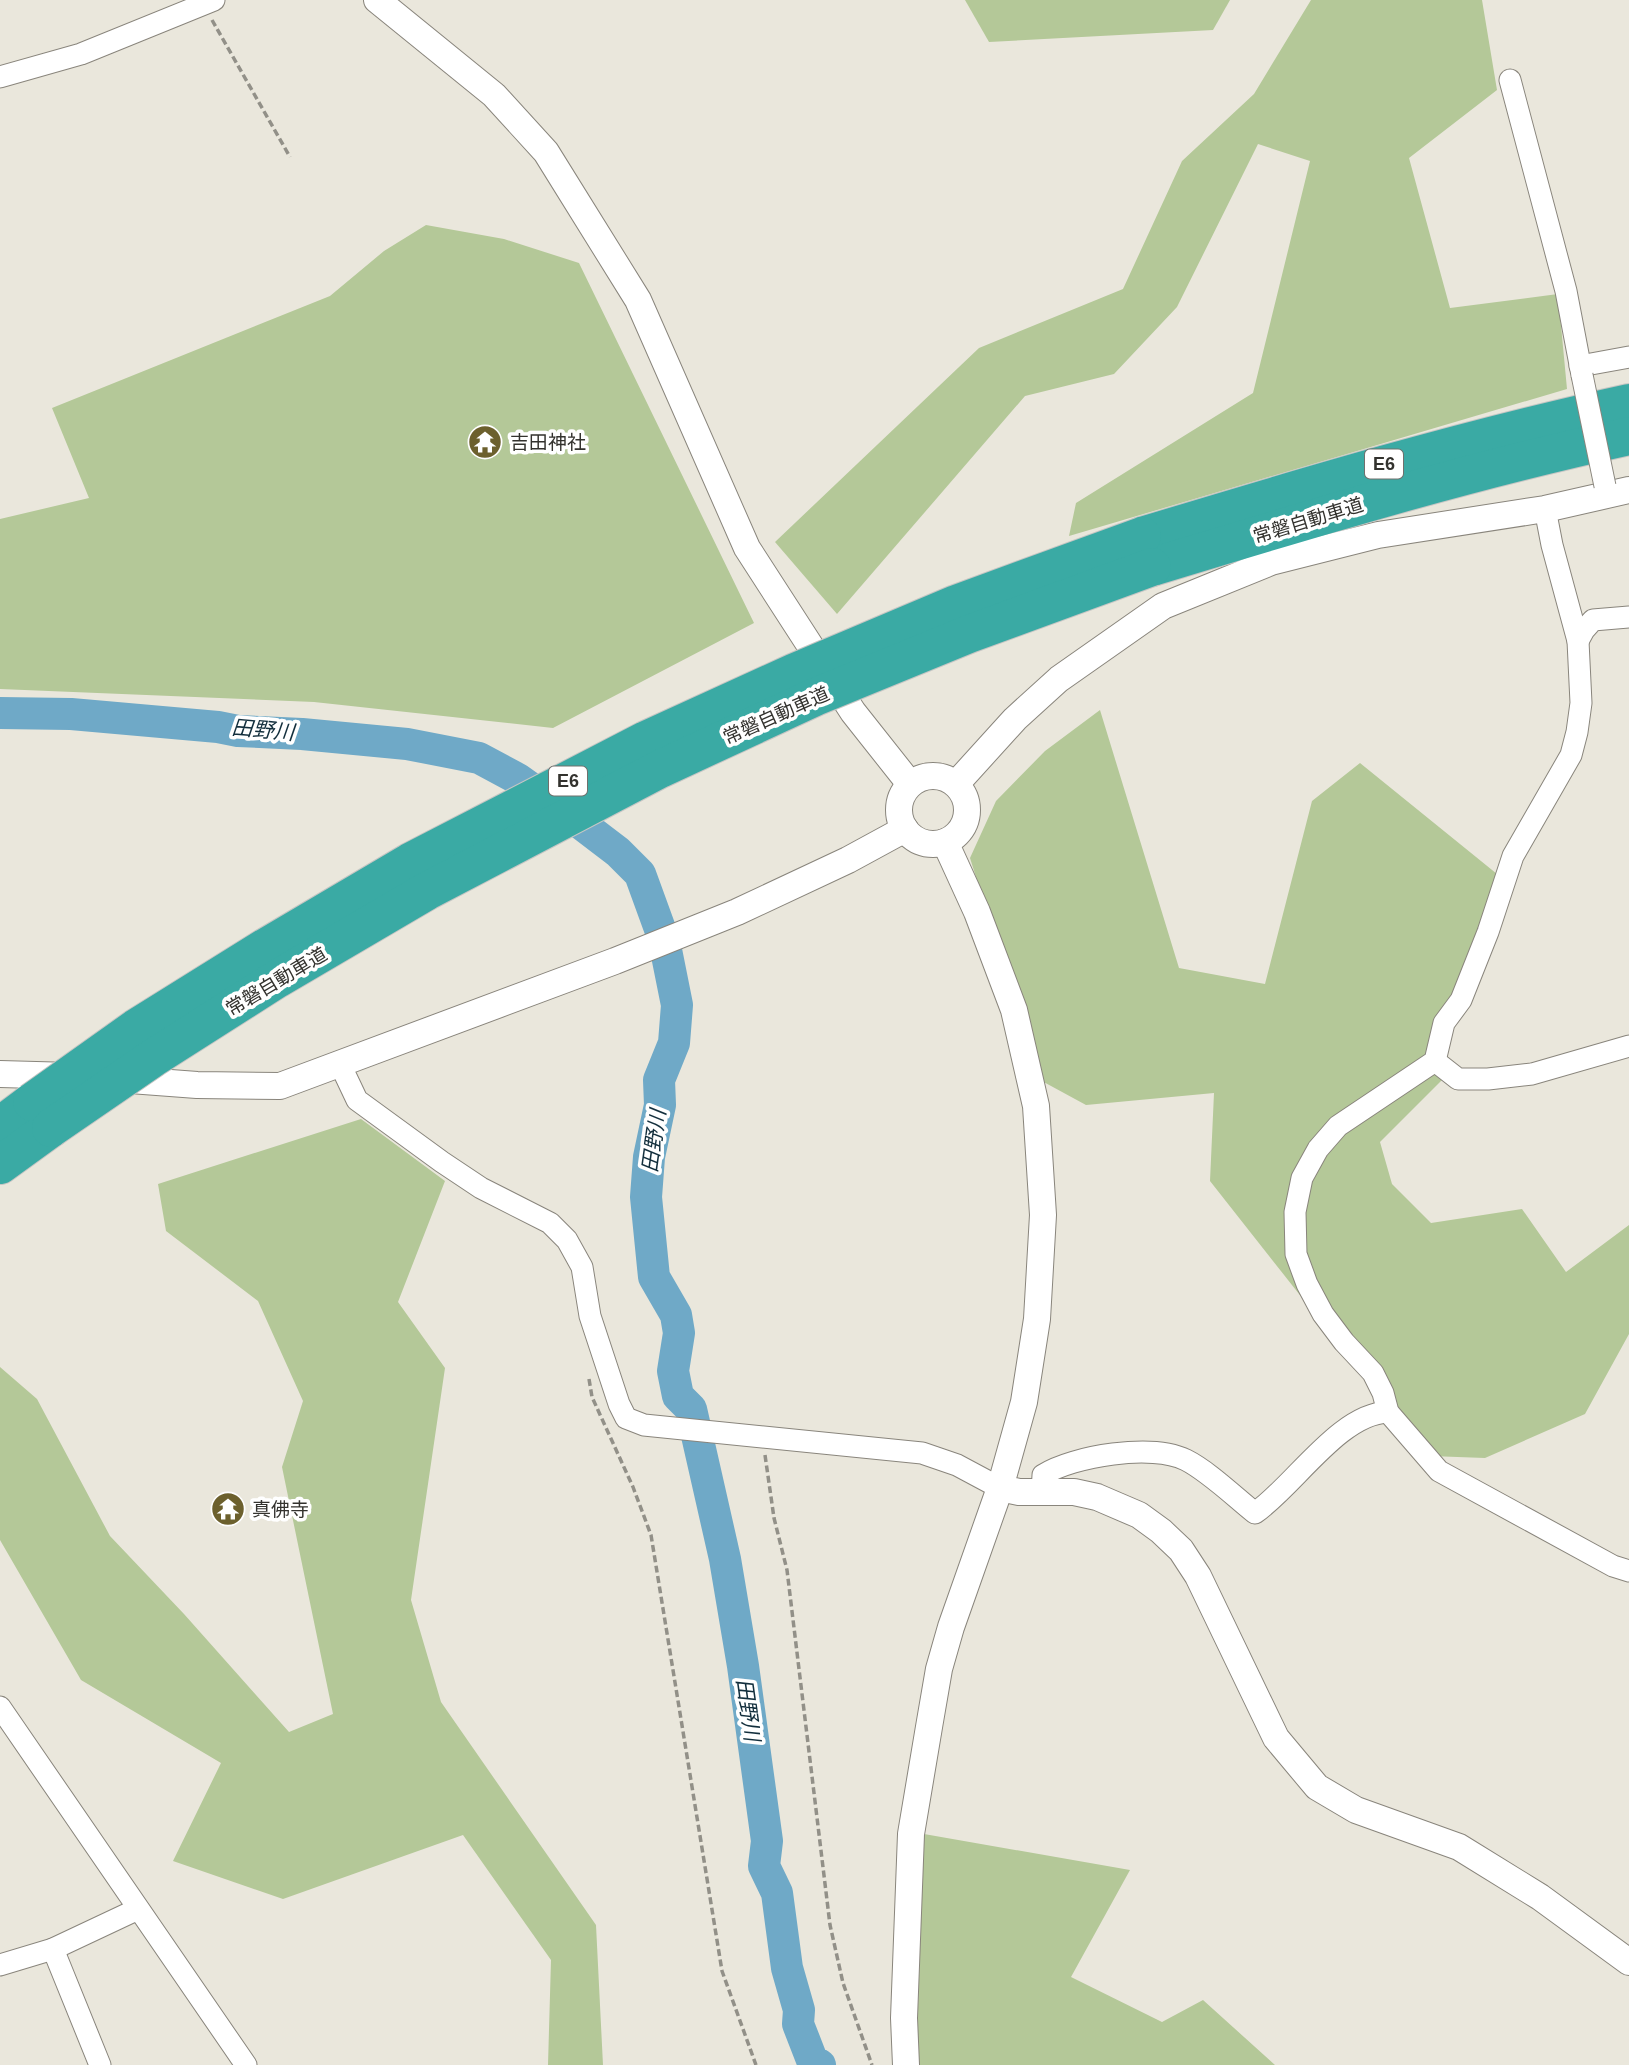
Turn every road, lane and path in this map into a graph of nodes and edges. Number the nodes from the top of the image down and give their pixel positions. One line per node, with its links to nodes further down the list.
1 (386, 2): 15 (street)
2 (209, 3): 3 (street); 5 (path)
3 (0, 77)
4 (1510, 80): 7 (street)
5 (290, 157)
6 (1629, 356): 7 (street)
7 (1581, 371): 10 (street, bridge)
8 (1629, 403): 12 (highway, 常磐自動車道 / E6)
9 (1629, 436): 12 (highway, 常磐自動車道 / E6)
10 (1614, 490): 11 (street)
11 (1545, 509): 14 (street); 16 (street)
12 (1147, 551): 23 (highway, 常磐自動車道 / E6, bridge)
13 (1629, 617): 14 (street)
14 (1578, 641): 20 (street)
15 (910, 784): 16 (street); 17 (street)
16 (956, 784): 18 (street)
17 (905, 829): 18 (street); 21 (street)
18 (945, 842): 29 (street)
19 (1629, 1046): 20 (street)
20 (1435, 1061): 27 (street)
21 (339, 1062): 22 (street); 28 (street)
22 (0, 1074)
23 (41, 1115): 24 (highway, 常磐自動車道 / E6); 25 (highway, 常磐自動車道 / E6)
24 (0, 1126)
25 (0, 1166)
26 (587, 1371): 39 (path)
27 (1388, 1412): 30 (street); 31 (street)
28 (763, 1437): 29 (street); 40 (path)
29 (1000, 1488): 30 (street); 41 (street)
30 (1042, 1493): 35 (street)
31 (1629, 1571)
32 (0, 1707): 33 (street)
33 (138, 1909): 34 (street); 38 (street)
34 (53, 1949): 36 (street); 37 (street)
35 (1629, 1962)
36 (0, 1965)
37 (100, 2065)
38 (246, 2065)
39 (756, 2065)
40 (872, 2065)
41 (906, 2065)

